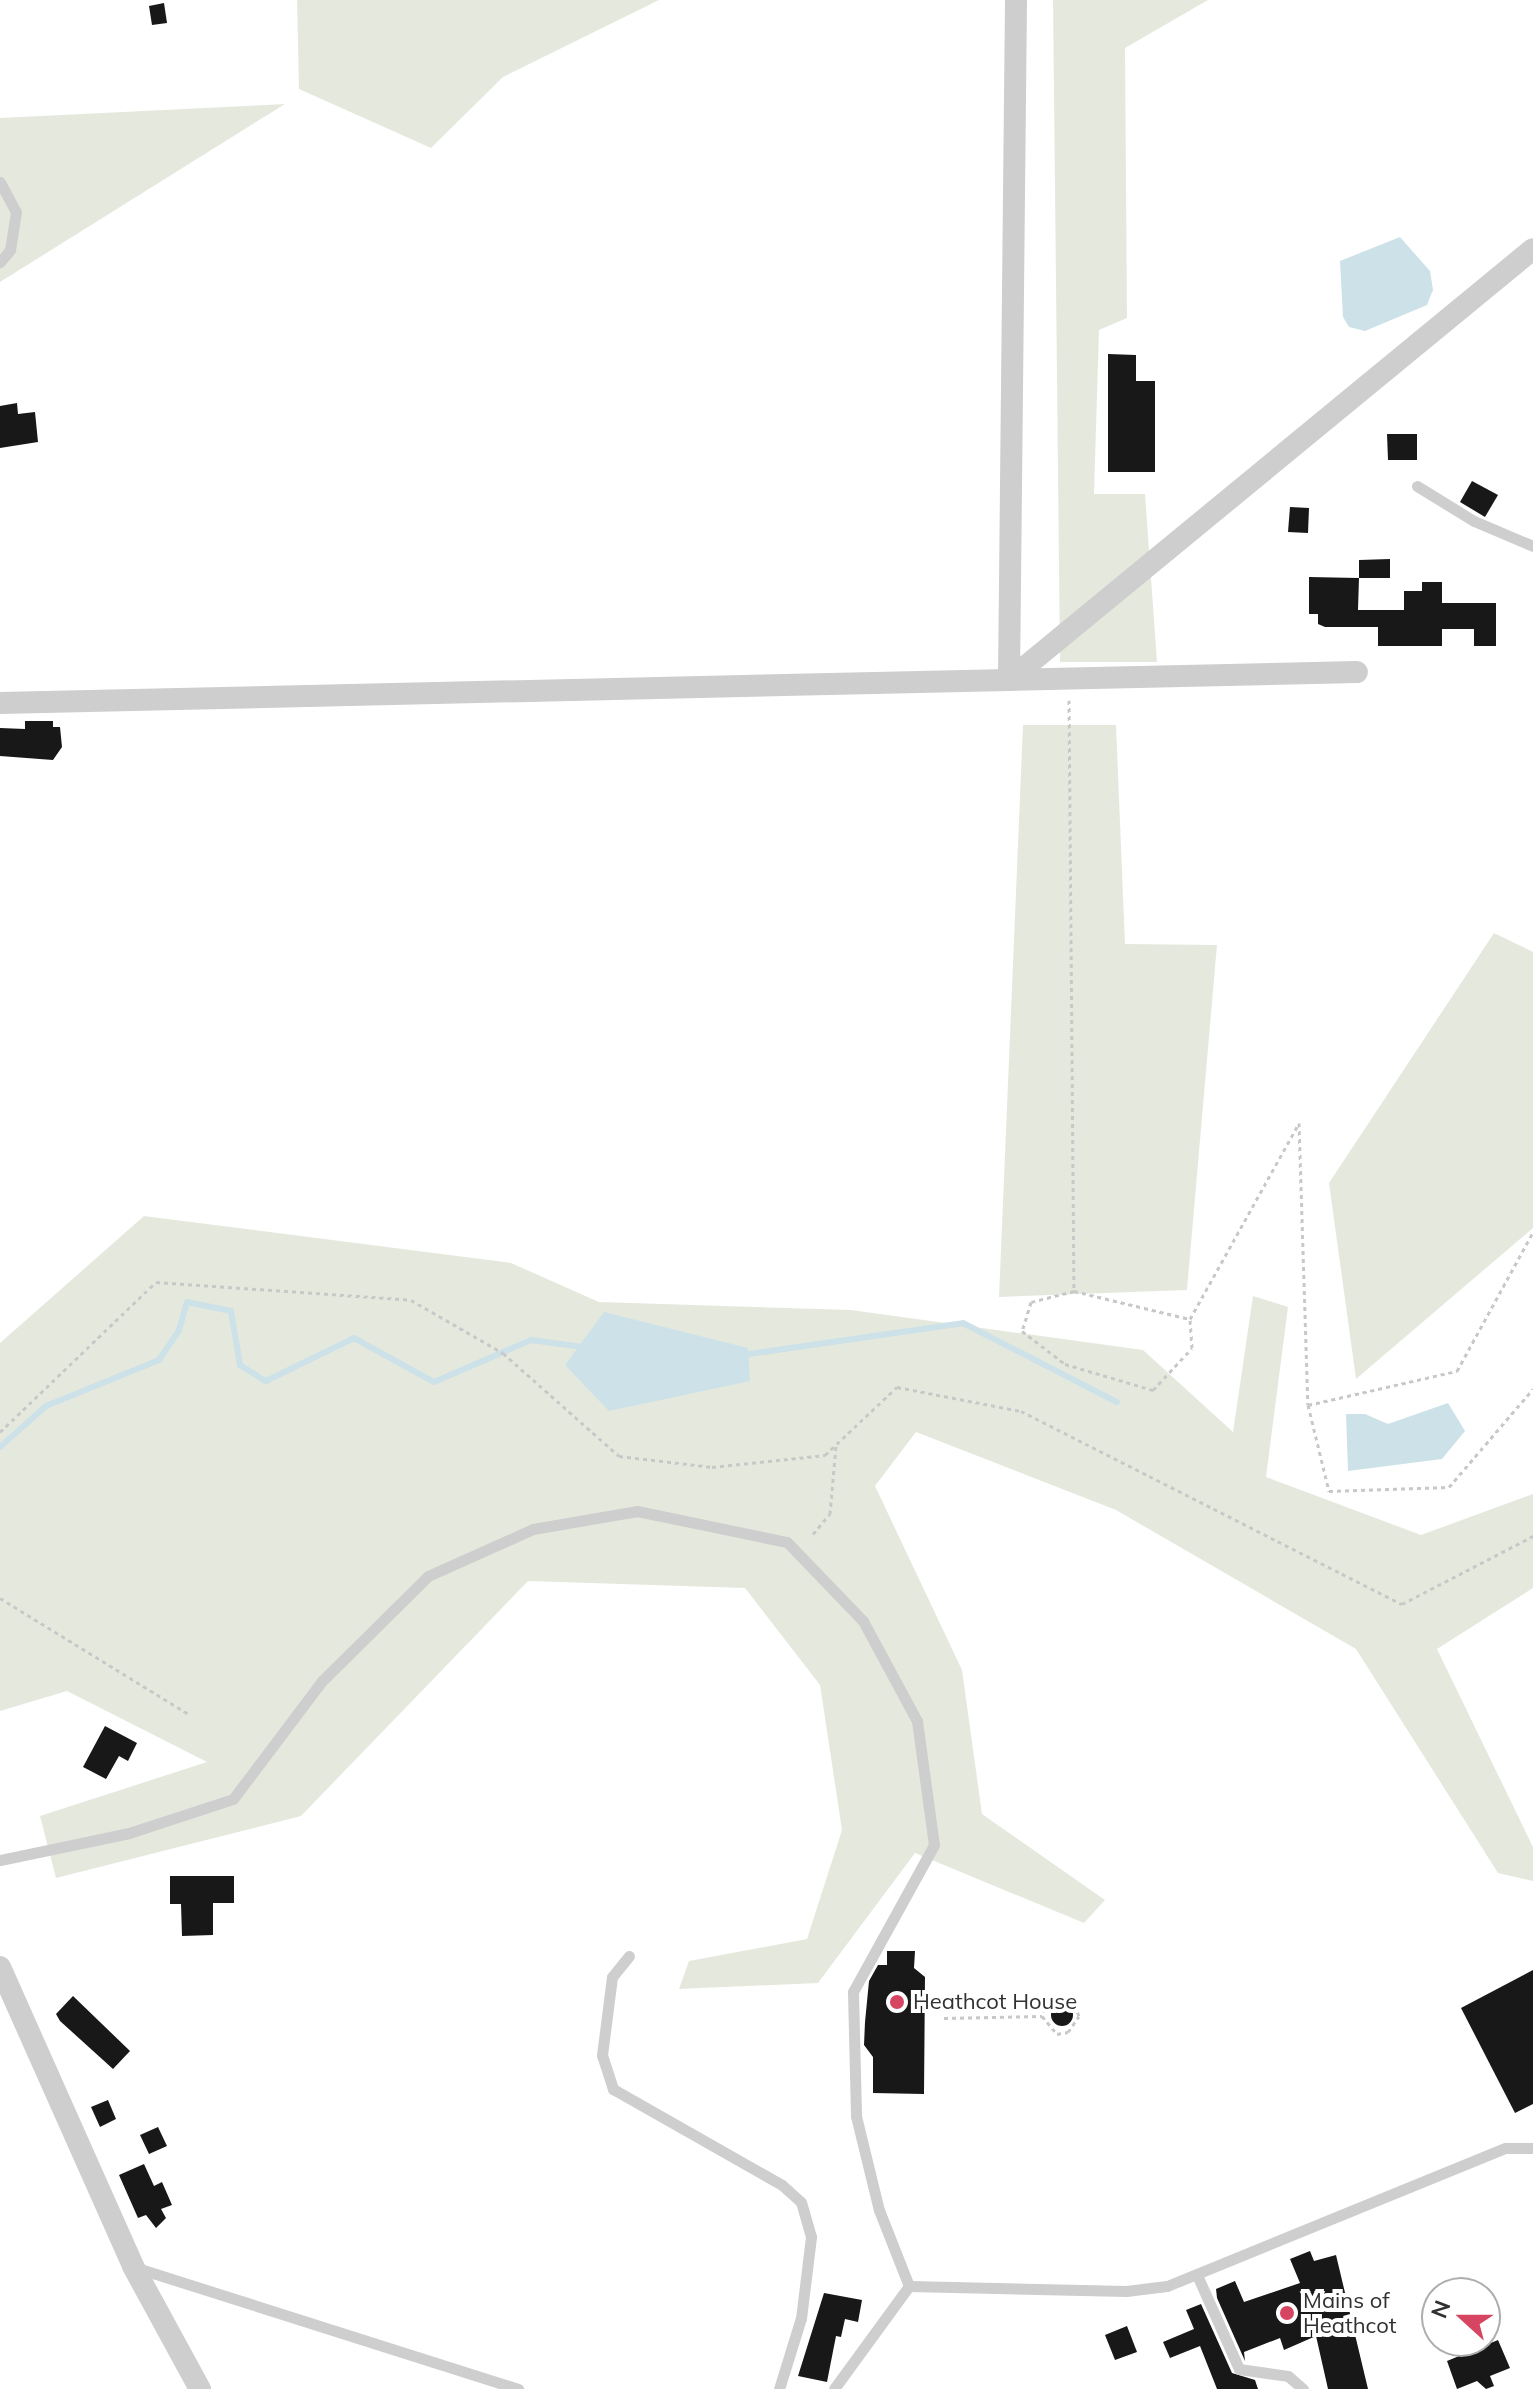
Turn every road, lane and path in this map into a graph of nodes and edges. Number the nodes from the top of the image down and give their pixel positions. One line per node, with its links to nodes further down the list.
1 (1016, 0): 8 (street)
2 (0, 182): 4 (lane)
3 (1533, 249): 8 (street)
4 (0, 262)
5 (1417, 486): 6 (lane)
6 (1533, 546)
7 (1357, 672): 9 (street)
8 (1009, 680): 9 (street); 10 (street)
9 (1069, 680): 12 (path)
10 (0, 703)
11 (1533, 1232): 15 (path)
12 (1074, 1291): 13 (path); 13 (path)
13 (1190, 1319): 15 (path)
14 (1533, 1389): 15 (path)
15 (1308, 1405)
16 (1, 1434): 17 (path)
17 (836, 1445): 18 (path); 19 (path)
18 (813, 1534)
19 (1533, 1536)
20 (0, 1598): 21 (path)
21 (187, 1713)
22 (0, 1860): 30 (lane)
23 (629, 1956): 33 (lane)
24 (0, 1967): 28 (street)
25 (1042, 2016): 25 (path); 26 (path)
26 (944, 2018)
27 (1533, 2148): 29 (lane)
28 (134, 2268): 31 (street); 32 (lane)
29 (1197, 2275): 30 (lane); 35 (lane)
30 (909, 2286): 34 (lane)
31 (200, 2389)
32 (518, 2389)
33 (779, 2389)
34 (834, 2389)
35 (1303, 2389)

